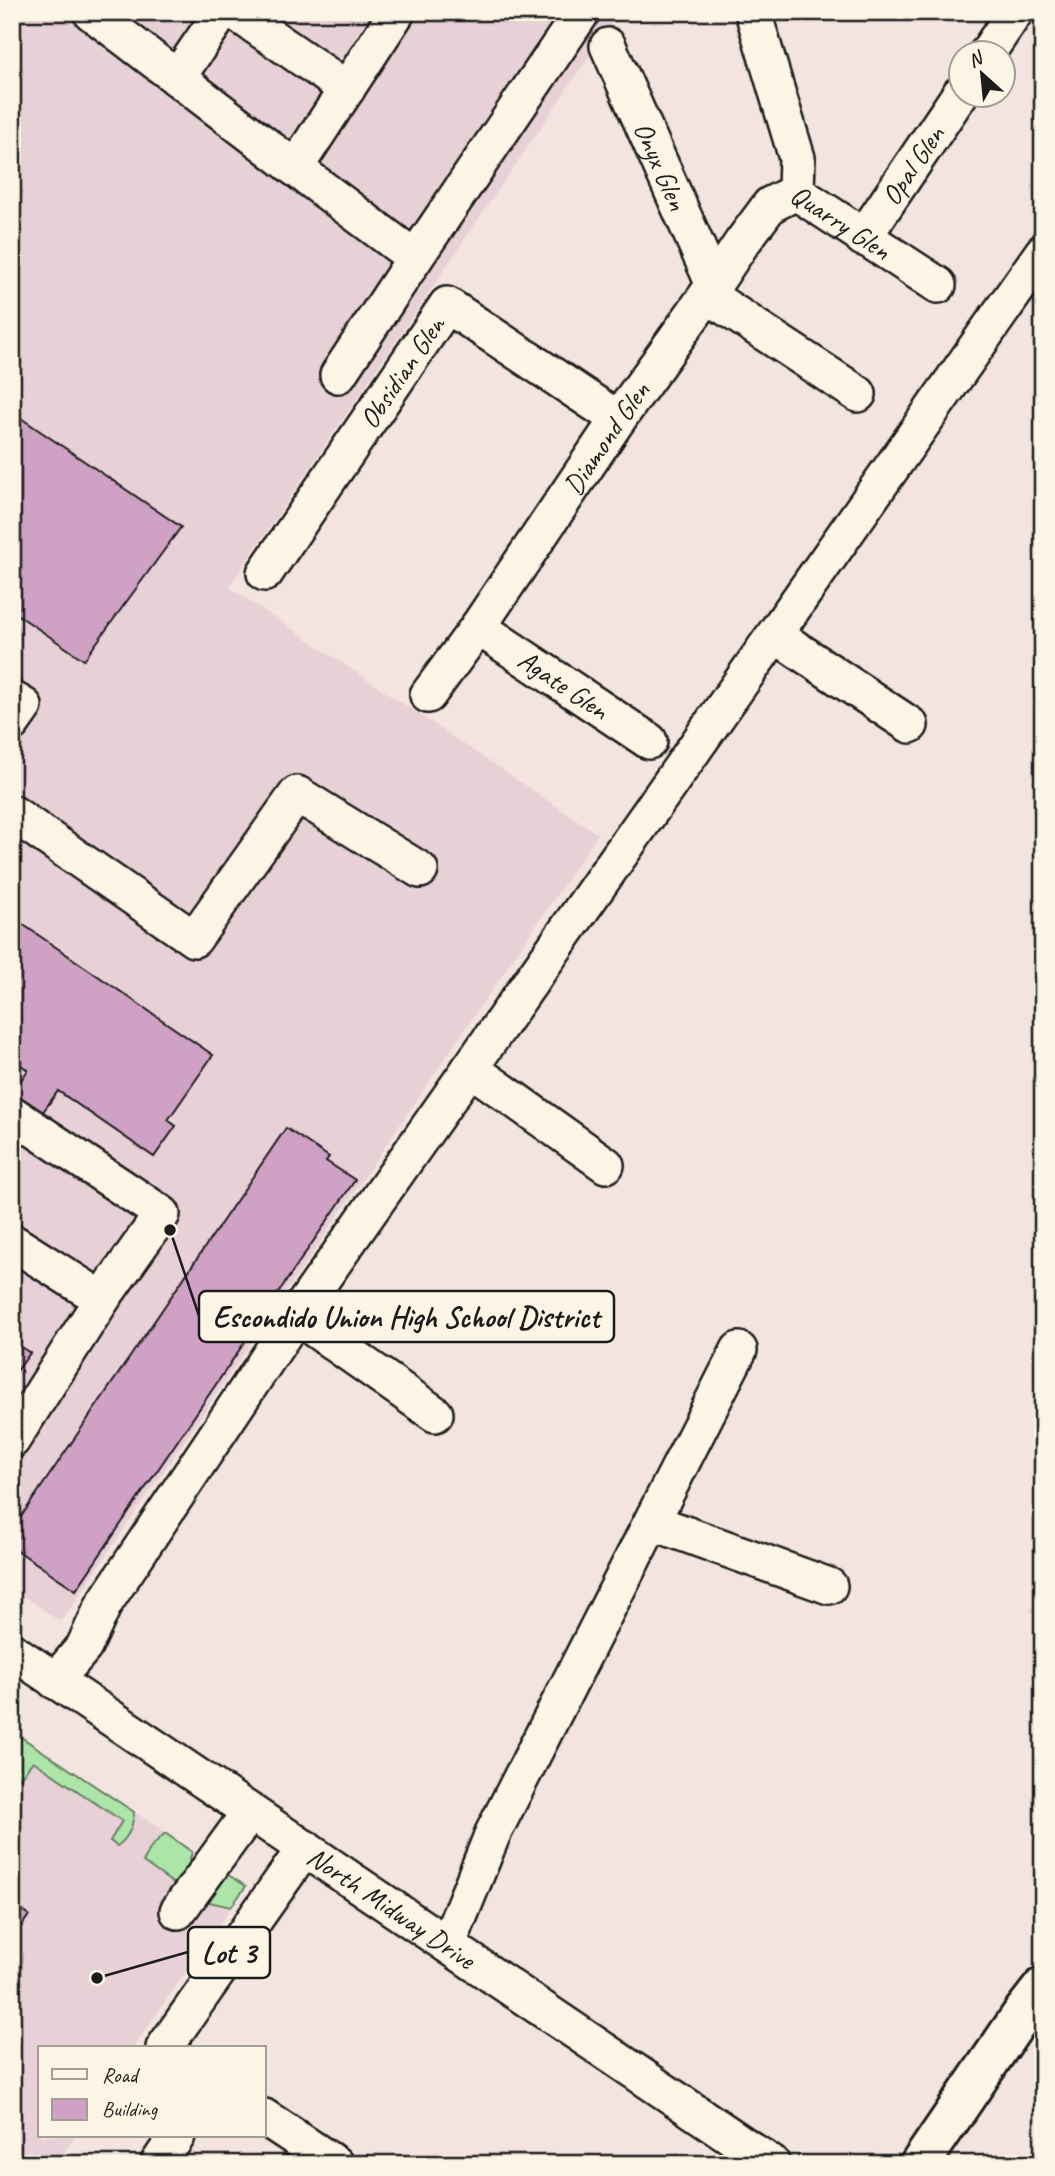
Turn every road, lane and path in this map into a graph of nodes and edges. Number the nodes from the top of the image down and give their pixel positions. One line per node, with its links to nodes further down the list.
1 (222, 12): 10 (street)
2 (235, 12): 11 (street)
3 (582, 12): 17 (street)
4 (753, 12): 14 (street, Quarry Glen)
5 (1015, 12): 8 (street)
6 (395, 13): 11 (street)
7 (105, 16): 10 (street)
8 (997, 38)
9 (608, 46): 19 (street, Onyx Glen)
10 (177, 78): 13 (street)
11 (347, 89): 13 (street)
12 (951, 108): 15 (street, Opal Glen)
13 (295, 169): 17 (street)
14 (796, 192): 15 (street, Quarry Glen); 19 (street, Diamond Glen)
15 (863, 238): 18 (street, Quarry Glen)
16 (1043, 252): 25 (street)
17 (415, 258): 20 (street)
18 (938, 285)
19 (711, 290): 21 (street); 22 (street, Diamond Glen)
20 (338, 375)
21 (858, 394)
22 (618, 419): 23 (street, Obsidian Glen); 24 (street, Diamond Glen)
23 (265, 573)
24 (478, 626): 26 (street, Diamond Glen); 30 (street, Agate Glen)
25 (775, 635): 29 (street); 33 (street)
26 (428, 695)
27 (12, 698): 28 (street)
28 (12, 723)
29 (910, 725)
30 (649, 741)
31 (12, 813): 32 (street)
32 (419, 870)
33 (471, 1068): 35 (street); 38 (street)
34 (12, 1114): 37 (street)
35 (606, 1165)
36 (12, 1241): 37 (street)
37 (102, 1299): 41 (street)
38 (296, 1316): 40 (street); 45 (street)
39 (739, 1350): 42 (street)
40 (435, 1414)
41 (12, 1440)
42 (652, 1522): 43 (street); 49 (street)
43 (829, 1586)
44 (12, 1651): 45 (street, North Midway Drive)
45 (55, 1681): 46 (street, North Midway Drive)
46 (250, 1812): 47 (street, North Midway Drive); 48 (street)
47 (305, 1848): 49 (street, North Midway Drive); 51 (street)
48 (178, 1910)
49 (447, 1944): 56 (street, North Midway Drive)
50 (1043, 1987): 57 (main road)
51 (165, 2046)
52 (266, 2118): 55 (street)
53 (176, 2138): 54 (street)
54 (158, 2164)
55 (335, 2164)
56 (772, 2164)
57 (920, 2164)

